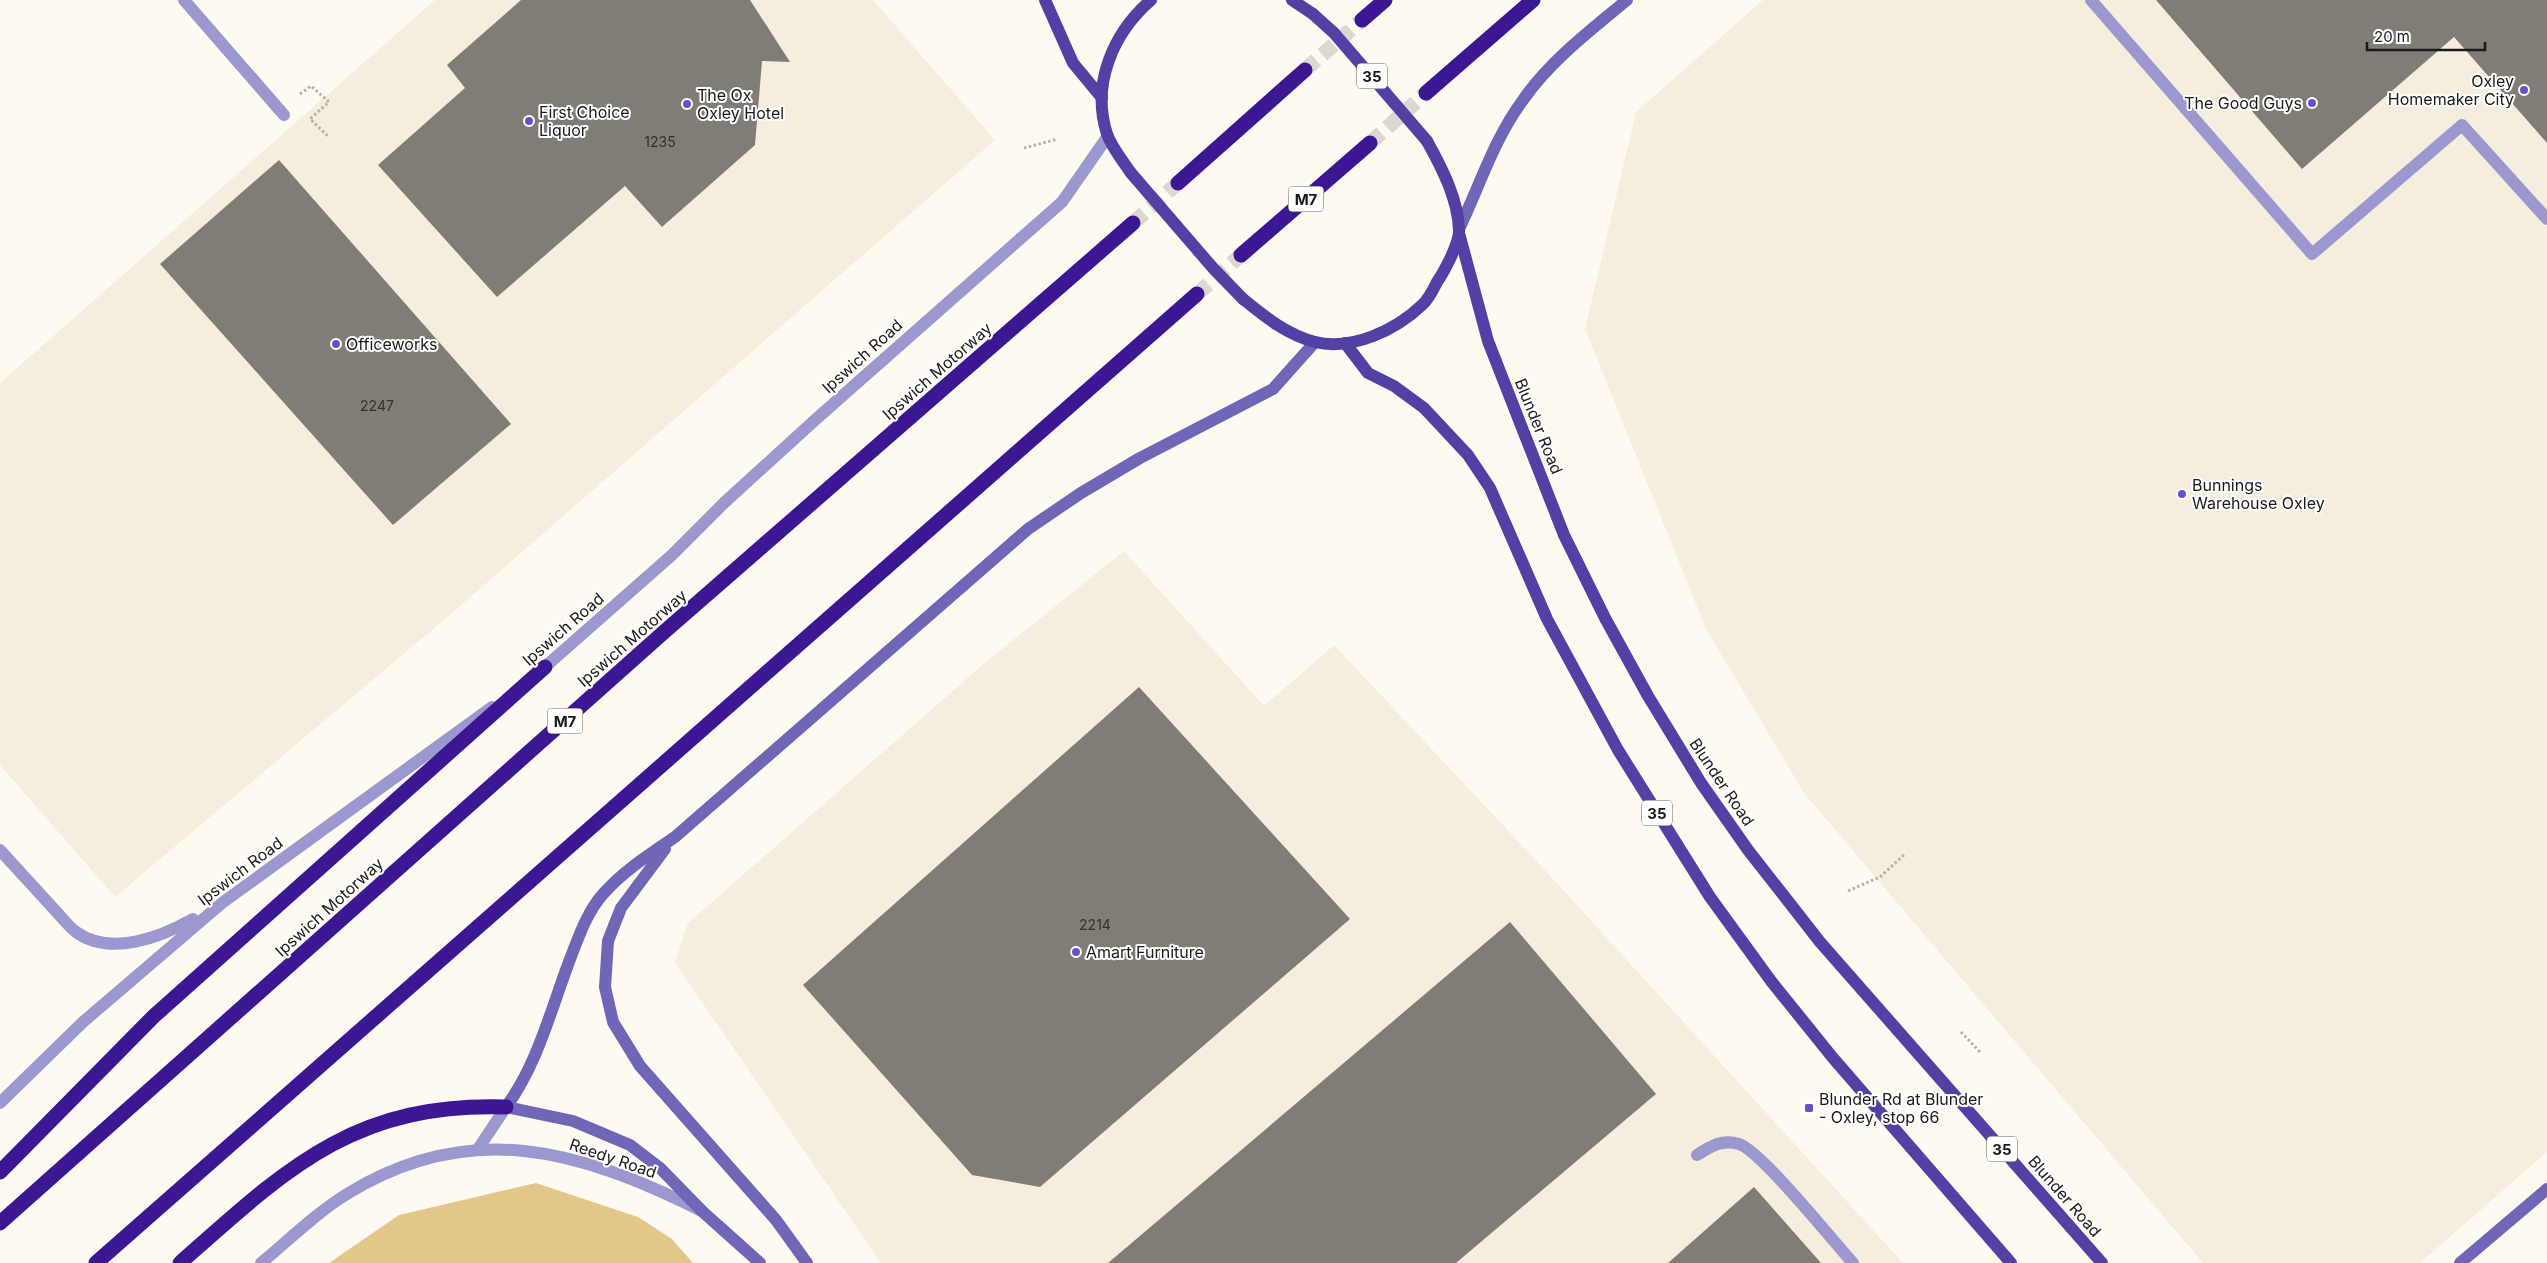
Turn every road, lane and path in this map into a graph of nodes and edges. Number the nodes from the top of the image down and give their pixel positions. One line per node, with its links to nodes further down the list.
1 (184, 0): 13 (street)
2 (1045, 0): 12 (main road)
3 (1151, 0): 12 (main road)
4 (1292, 0): 21 (main road, 35, bridge)
5 (1384, 0): 9 (highway)
6 (1533, 0): 11 (highway)
7 (1627, 0): 21 (main road)
8 (2091, 0): 19 (street)
9 (1362, 20)
10 (1305, 70): 18 (highway)
11 (1426, 93)
12 (1102, 98): 14 (main road)
13 (284, 115)
14 (1108, 136): 24 (main road, bridge); 26 (street, Ipswich Road)
15 (1058, 139): 17 (path)
16 (1370, 143): 22 (highway, M7)
17 (1024, 148)
18 (1178, 183)
19 (2547, 219)
20 (1134, 223): 41 (highway, Ipswich Motorway / M7)
21 (1459, 231): 25 (main road); 49 (main road, Blunder Road / 35)
22 (1242, 254)
23 (1197, 294): 42 (highway)
24 (1315, 342): 25 (main road); 27 (main road)
25 (1345, 343): 48 (main road, 35)
26 (545, 667): 31 (street, Ipswich Road); 38 (highway)
27 (674, 837): 35 (main road); 46 (main road)
28 (0, 850): 31 (street)
29 (1905, 854): 30 (path)
30 (1848, 891)
31 (222, 903): 34 (street, Ipswich Road)
32 (1961, 1032): 33 (path)
33 (1980, 1052)
34 (0, 1103)
35 (506, 1107): 36 (street); 40 (main road, Reedy Road); 43 (highway)
36 (478, 1149): 40 (street, Reedy Road); 44 (street)
37 (1697, 1155): 47 (street)
38 (0, 1172)
39 (2547, 1189): 50 (main road)
40 (703, 1212): 45 (main road, Reedy Road)
41 (0, 1223)
42 (96, 1263)
43 (180, 1263)
44 (261, 1263)
45 (760, 1263)
46 (807, 1263)
47 (1853, 1263)
48 (2012, 1263)
49 (2102, 1263)
50 (2460, 1263)

